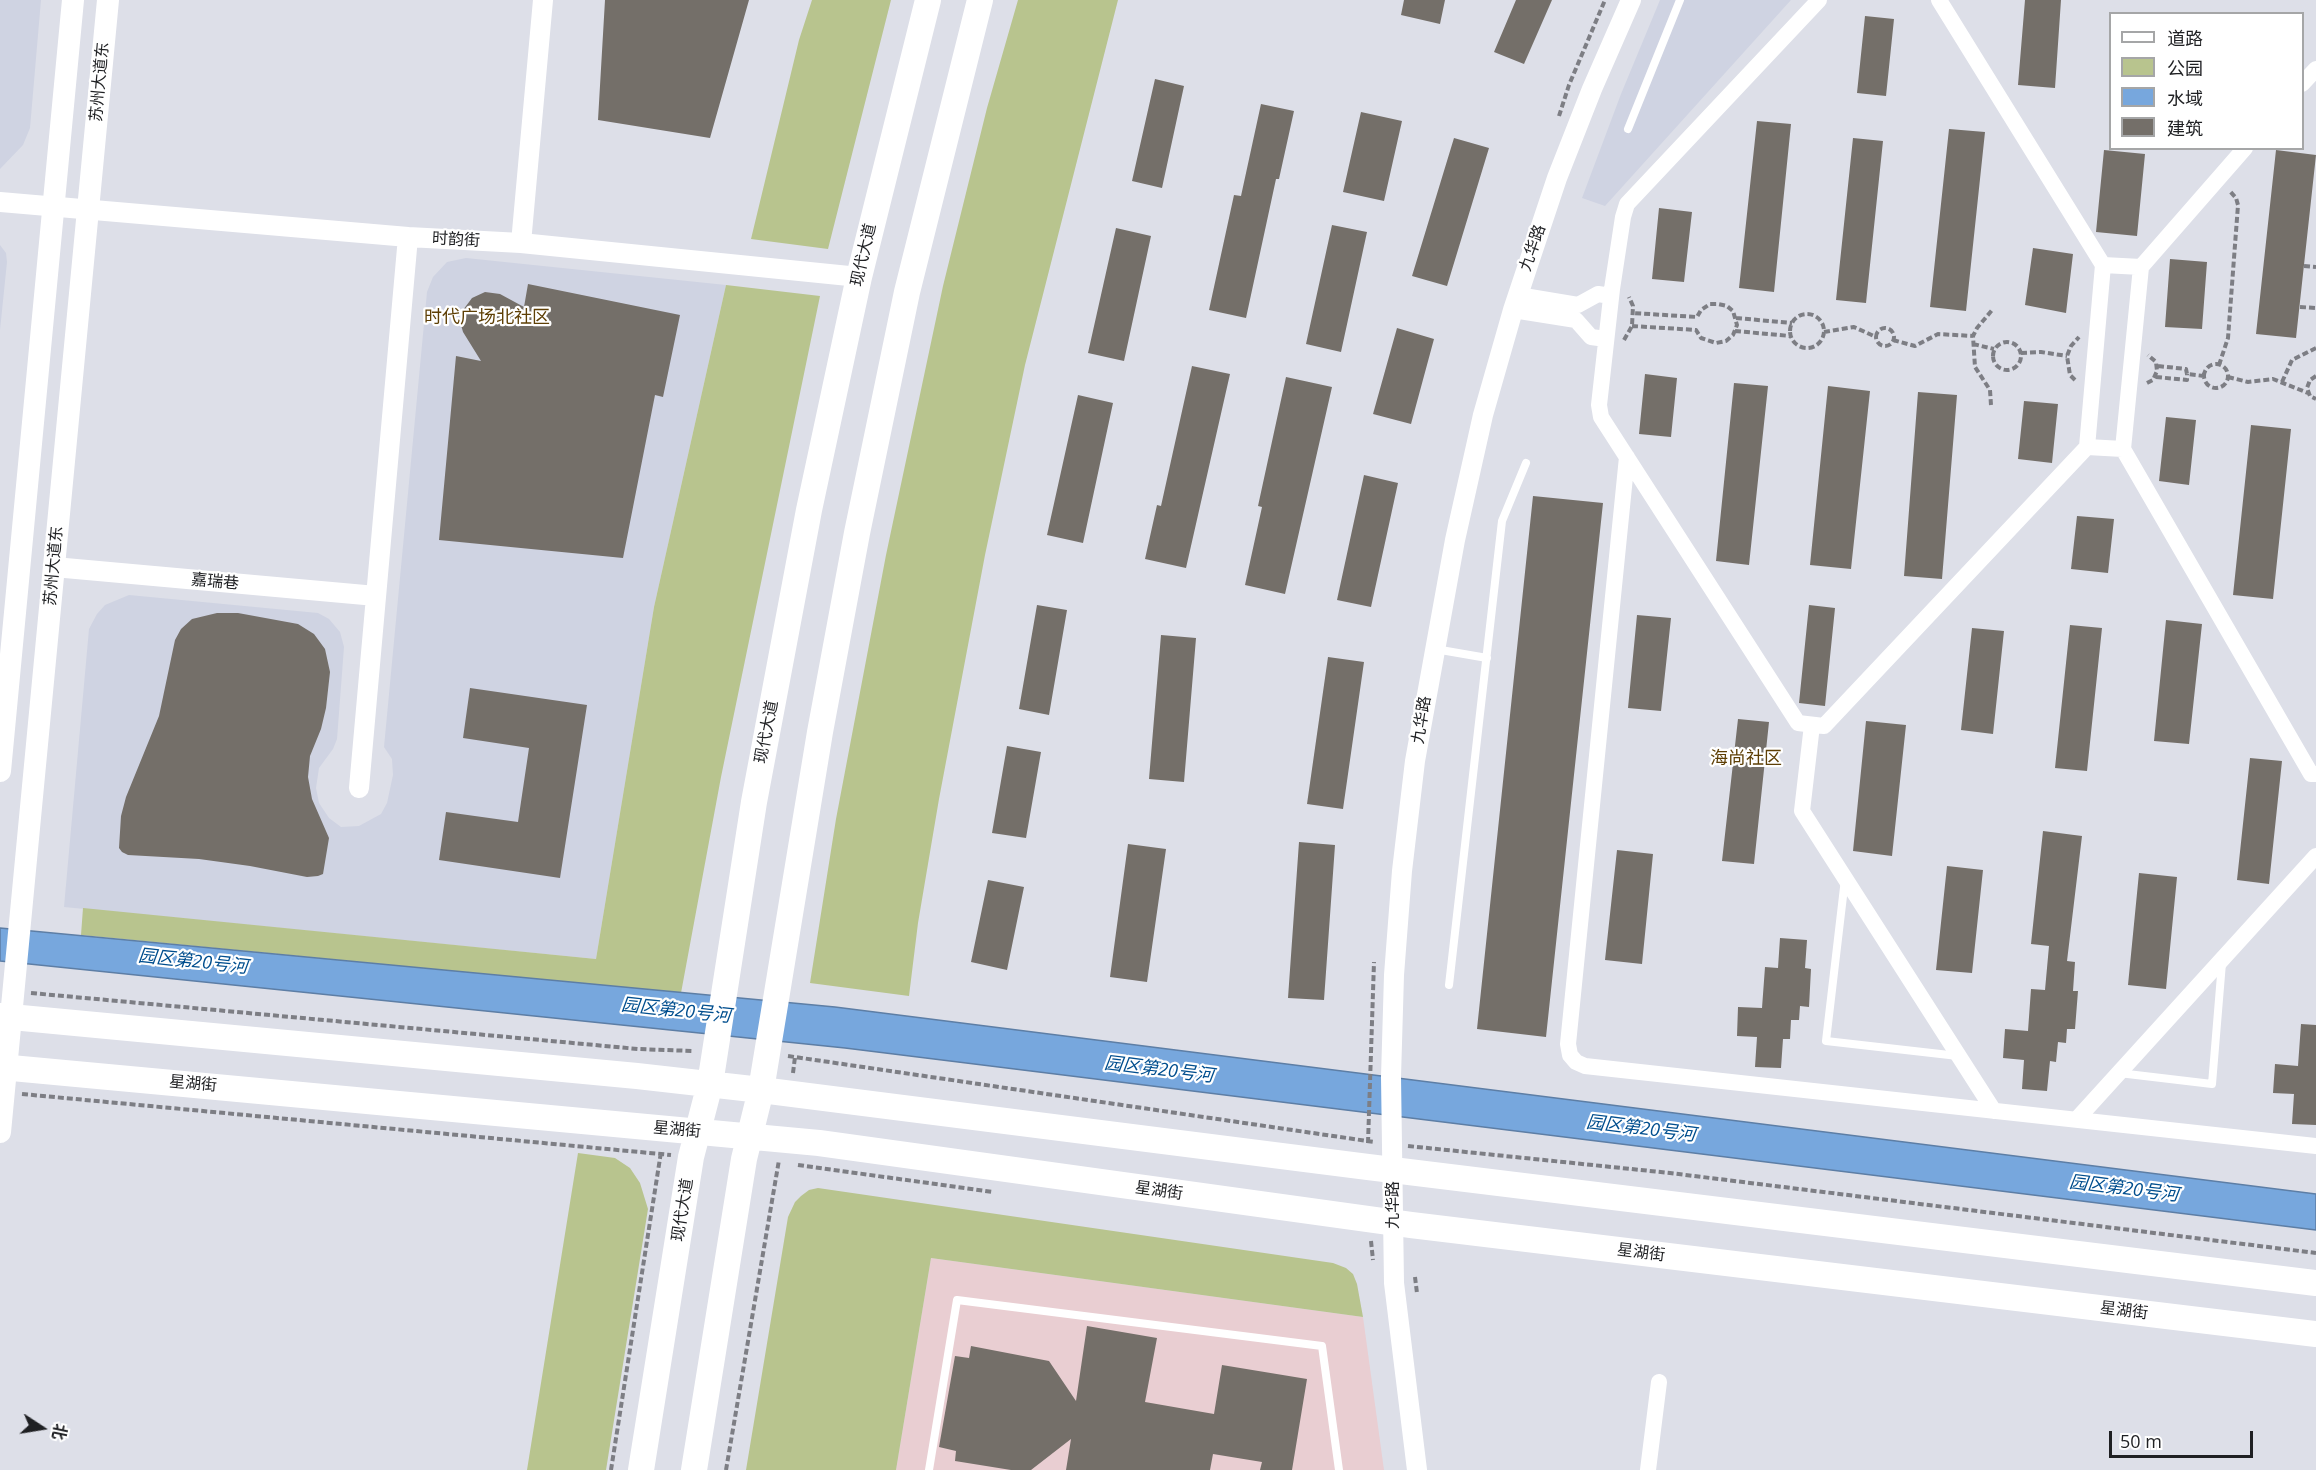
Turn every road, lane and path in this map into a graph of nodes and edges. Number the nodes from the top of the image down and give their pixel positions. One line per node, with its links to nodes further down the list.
1 (73, 0): 16 (main road, 苏州大道东)
2 (108, 0): 17 (main road, 苏州大道东)
3 (543, 0): 19 (street)
4 (928, 0): 24 (main road, 现代大道)
5 (980, 0): 76 (main road)
6 (1631, 0): 26 (street, 九华路)
7 (1680, 0): 12 (lane)
8 (1819, 0): 25 (street)
9 (1939, 0): 20 (street)
10 (2316, 69): 11 (street)
11 (2304, 82)
12 (1628, 129)
13 (2244, 150): 14 (street)
14 (2218, 180): 22 (street); 46 (path)
15 (0, 202): 16 (street, 时韵街)
16 (54, 207): 17 (street, 时韵街); 66 (main road, 苏州大道东)
17 (88, 210): 18 (street, 时韵街); 61 (main road, 苏州大道东)
18 (408, 237): 19 (street, 时韵街); 62 (street)
19 (521, 243): 24 (street, 时韵街)
20 (2103, 265): 22 (street); 57 (street)
21 (2304, 266): 23 (path)
22 (2141, 267): 58 (street)
23 (2316, 267)
24 (859, 277): 75 (main road, 现代大道)
25 (1611, 296): 26 (street); 39 (street)
26 (1515, 302): 39 (street); 63 (street, 九华路)
27 (2300, 307): 28 (path)
28 (2316, 308)
29 (1993, 309): 37 (path)
30 (1633, 313): 31 (path)
31 (1736, 318): 32 (path); 34 (path)
32 (1792, 323): 35 (path); 36 (path)
33 (1632, 326): 34 (path)
34 (1735, 331): 36 (path)
35 (1824, 332): 36 (path); 38 (path)
36 (1790, 336)
37 (1974, 336): 40 (path); 41 (path)
38 (1876, 337): 40 (path); 40 (path)
39 (1606, 339): 59 (street)
40 (1893, 340)
41 (1973, 344): 43 (path); 56 (path)
42 (2316, 348): 53 (path)
43 (1994, 349): 44 (path); 44 (path)
44 (2021, 353): 45 (path)
45 (2067, 356)
46 (2219, 365): 49 (path); 52 (path)
47 (2158, 366): 48 (path)
48 (2187, 374): 49 (path); 51 (path)
49 (2204, 376): 52 (path)
50 (2316, 376): 54 (path)
51 (2156, 377)
52 (2228, 377): 53 (path)
53 (2282, 382): 54 (path)
54 (2308, 393): 55 (path)
55 (2316, 399)
56 (1991, 405)
57 (2087, 447): 58 (street); 65 (street)
58 (2123, 449): 67 (street)
59 (1627, 457): 65 (street); 87 (street)
60 (1526, 463): 64 (lane)
61 (54, 567): 62 (street, 嘉瑞巷); 72 (main road, 苏州大道东)
62 (376, 596): 68 (street)
63 (1434, 649): 64 (lane); 93 (street, 九华路)
64 (1487, 658): 73 (lane)
65 (1812, 725): 70 (street)
66 (0, 771)
67 (2316, 774)
68 (359, 788)
69 (2316, 856): 71 (street)
70 (1845, 878): 78 (street); 78 (lane)
71 (2222, 959): 80 (street); 80 (lane)
72 (14, 983): 74 (main road, 苏州大道东); 77 (path)
73 (1449, 985)
74 (5, 1017): 82 (main road, 苏州大道东); 83 (main road)
75 (716, 1047): 77 (path); 84 (main road, 现代大道)
76 (767, 1050): 79 (path); 85 (main road)
77 (679, 1051): 83 (path)
78 (1959, 1056): 87 (street)
79 (795, 1057): 86 (path); 93 (path)
80 (2119, 1072): 89 (street)
81 (1370, 1075): 88 (path)
82 (3, 1076): 90 (main road, 星湖街); 92 (main road, 苏州大道东); 97 (path)
83 (674, 1080): 84 (main road)
84 (710, 1084): 85 (main road); 91 (main road, 现代大道)
85 (761, 1090): 86 (main road); 95 (main road)
86 (790, 1094): 99 (main road)
87 (1994, 1111): 89 (street)
88 (1368, 1113)
89 (2077, 1119): 94 (street)
90 (665, 1129): 91 (main road, 星湖街); 97 (path)
91 (698, 1131): 95 (main road, 星湖街); 98 (main road, 现代大道)
92 (0, 1132)
93 (1402, 1142): 99 (street, 九华路); 99 (path); 103 (path)
94 (2316, 1146)
95 (747, 1148): 96 (main road, 星湖街); 96 (path); 111 (main road)
96 (780, 1151): 100 (path); 101 (main road, 星湖街); 112 (path)
97 (661, 1154): 98 (path); 109 (path)
98 (691, 1157): 110 (main road, 现代大道)
99 (1400, 1171): 101 (street, 九华路); 105 (main road)
100 (1001, 1193)
101 (1393, 1234): 102 (path); 107 (main road, 星湖街); 115 (street, 九华路)
102 (1359, 1241)
103 (2316, 1253)
104 (1414, 1270): 106 (path)
105 (2316, 1283)
106 (1417, 1295)
107 (2316, 1334)
108 (1659, 1382): 116 (street)
109 (611, 1470)
110 (641, 1470)
111 (694, 1470)
112 (726, 1470)
113 (929, 1470): 114 (lane)
114 (1338, 1470)
115 (1417, 1470)
116 (1648, 1470)

